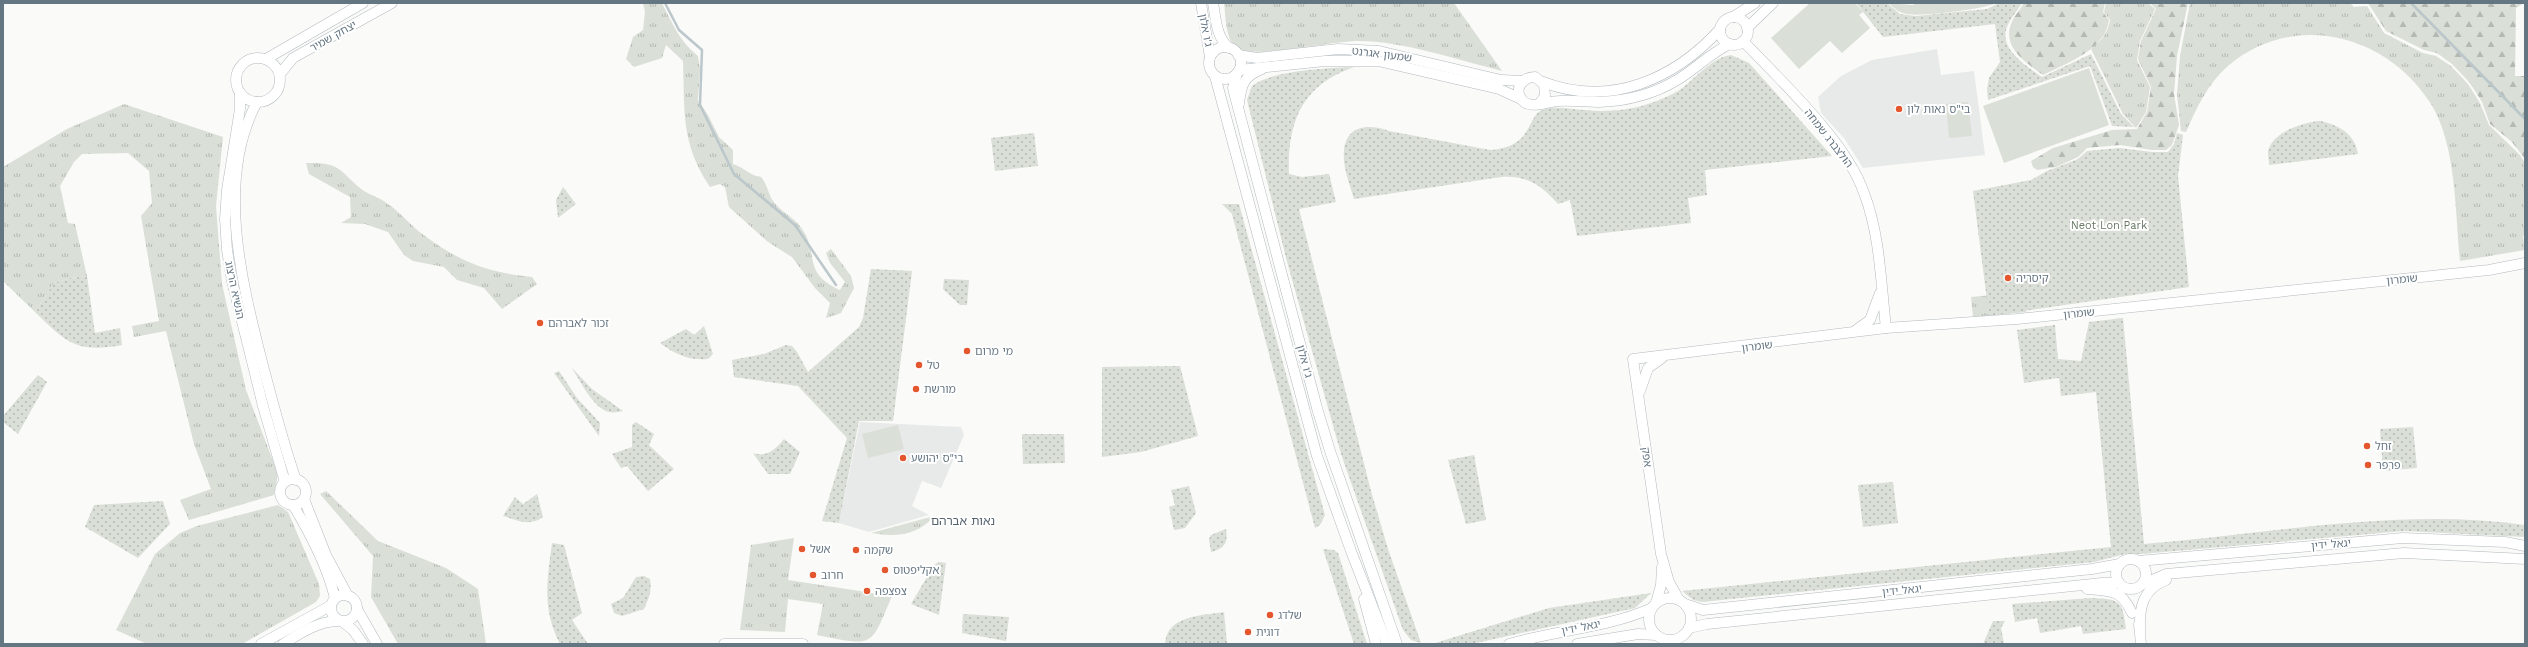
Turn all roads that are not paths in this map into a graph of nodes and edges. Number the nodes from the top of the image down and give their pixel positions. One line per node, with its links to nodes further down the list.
1 (363, 3): 15 (street, יצחק שמיר)
2 (392, 3): 18 (street, יצחק שמיר)
3 (1201, 3): 14 (street, ג'ו אלון)
4 (1213, 3): 12 (street, ג'ו אלון)
5 (1755, 3): 7 (street)
6 (1773, 3): 8 (street)
7 (1733, 17): 8 (street); 9 (street)
8 (1747, 28): 10 (street)
9 (1720, 29): 11 (street); 21 (street)
10 (1743, 41): 11 (street); 28 (street, הולצברג שמחה)
11 (1730, 44): 25 (street)
12 (1230, 48): 13 (street); 14 (street)
13 (1238, 56): 17 (street); 20 (street, שמעון אגרנט)
14 (1210, 57): 19 (street)
15 (266, 59): 18 (street); 22 (street)
16 (1273, 65): 17 (street, שמעון אגרנט); 23 (street, שמעון אגרנט); 26 (street)
17 (1238, 71): 19 (street); 26 (street, ג'ו אלון)
18 (280, 74): 24 (street)
19 (1215, 76): 41 (street, ג'ו אלון)
20 (1523, 81): 21 (street); 23 (street)
21 (1543, 82): 25 (street)
22 (240, 93): 24 (street); 35 (street, הנשיא הרצוג)
23 (1521, 99): 25 (street)
24 (257, 102): 34 (street, הנשיא הרצוג)
25 (1539, 104)
26 (1238, 110): 58 (street, ג'ו אלון)
27 (2525, 263): 29 (street, שומרון)
28 (1881, 289): 29 (street, הולצברג שמחה); 30 (street)
29 (1886, 328): 30 (street, שומרון)
30 (1849, 333): 31 (street, שומרון)
31 (1666, 356): 32 (street, שומרון); 33 (street)
32 (1633, 359): 33 (street, אפק)
33 (1639, 397): 42 (street, אפק)
34 (296, 480): 35 (street); 36 (street)
35 (286, 482): 37 (street)
36 (304, 499): 37 (street); 50 (street)
37 (293, 505): 51 (street)
38 (2505, 542): 39 (street); 40 (street, יגאל ידין); 44 (street, יגאל ידין)
39 (2525, 543)
40 (2525, 546)
41 (1351, 551): 67 (street); 68 (street, ג'ו אלון)
42 (1662, 554): 52 (street, אפק); 53 (street, אפק)
43 (2525, 559): 46 (street, יגאל ידין)
44 (2138, 561): 45 (street); 48 (street)
45 (2120, 564): 47 (street); 52 (street, יגאל ידין)
46 (2197, 571): 48 (street, יגאל ידין); 59 (street)
47 (2122, 585): 48 (street); 49 (street, יגאל ידין); 55 (street)
48 (2141, 585): 59 (street)
49 (2055, 588): 55 (street); 57 (street, יגאל ידין)
50 (348, 596): 51 (street); 54 (street)
51 (332, 602): 56 (street); 61 (street)
52 (1682, 602): 53 (street); 57 (street)
53 (1654, 605): 60 (street); 71 (street, יגאל ידין)
54 (357, 609): 56 (street); 64 (street)
55 (2132, 613): 73 (street)
56 (340, 621): 62 (street); 63 (street)
57 (1689, 628): 60 (street)
58 (1392, 629): 69 (street, ג'ו אלון); 70 (street)
59 (2140, 630): 74 (street)
60 (1656, 635): 72 (street, יגאל ידין)
61 (261, 644)
62 (283, 644)
63 (363, 644)
64 (377, 644)
65 (724, 644): 66 (street)
66 (803, 644)
67 (1376, 644)
68 (1387, 644)
69 (1397, 644)
70 (1404, 644)
71 (1509, 644)
72 (1577, 644)
73 (2135, 644)
74 (2141, 644)

